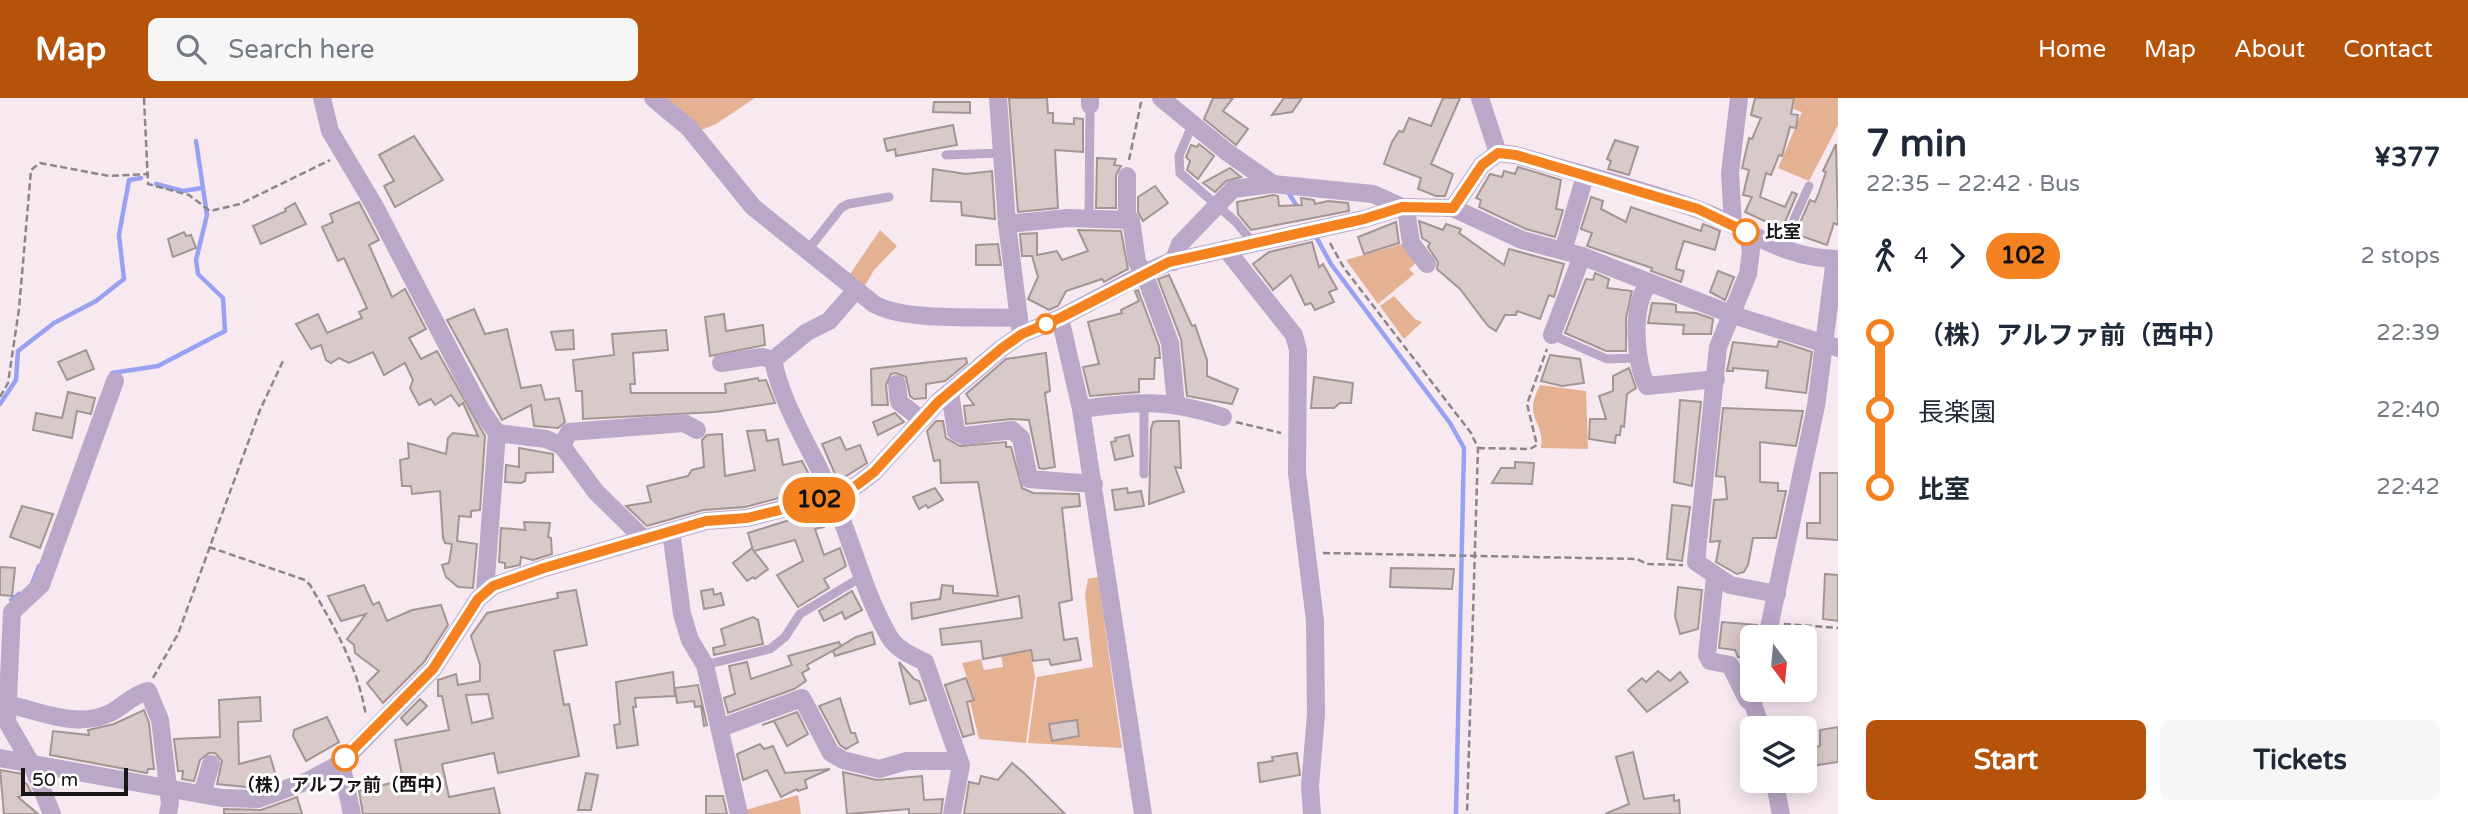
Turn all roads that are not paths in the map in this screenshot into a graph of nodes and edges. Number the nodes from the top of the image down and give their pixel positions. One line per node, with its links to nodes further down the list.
1 (323, 98): 54 (street)
2 (653, 98): 28 (street)
3 (998, 98): 9 (street)
4 (1161, 98): 8 (street)
5 (1480, 98): 10 (street)
6 (1739, 98): 23 (street)
7 (1090, 102): 21 (lane)
8 (1192, 125): 14 (street); 17 (lane)
9 (1000, 153): 11 (lane); 22 (street)
10 (1498, 153): 13 (street); 19 (street)
11 (946, 155)
12 (1127, 176): 20 (street)
13 (1585, 176): 23 (street); 27 (street)
14 (1273, 184): 17 (street); 18 (street)
15 (1809, 186): 26 (lane)
16 (889, 197): 28 (lane)
17 (1217, 206): 24 (lane); 31 (street)
18 (1402, 207): 19 (street); 24 (street); 32 (street)
19 (1453, 208): 27 (street)
20 (1127, 218): 21 (street); 33 (street)
21 (1089, 219): 22 (street)
22 (1007, 224): 38 (street)
23 (1740, 229): 26 (street); 36 (street)
24 (1253, 243): 25 (street)
25 (1226, 249): 31 (street); 85 (street)
26 (1781, 249): 30 (street)
27 (1563, 250): 29 (street)
28 (807, 251): 35 (street)
29 (1582, 256): 34 (street); 39 (street)
30 (1837, 259): 40 (street)
31 (1173, 262): 33 (street)
32 (1427, 264)
33 (1144, 273): 37 (street); 49 (street)
34 (1650, 283): 36 (street); 41 (street)
35 (856, 290): 38 (street); 42 (street)
36 (1733, 315): 40 (street); 44 (street)
37 (1060, 318): 38 (street); 50 (street)
38 (1020, 326): 47 (street)
39 (1552, 335): 41 (lane)
40 (1832, 346): 64 (street)
41 (1636, 358): 44 (street)
42 (773, 360): 43 (street); 58 (street)
43 (721, 363)
44 (1716, 379): 62 (street)
45 (115, 381): 68 (street)
46 (897, 384): 52 (street)
47 (950, 392): 52 (street); 57 (street)
48 (1144, 402): 49 (street); 50 (street); 56 (lane)
49 (1176, 404): 51 (street)
50 (1081, 409): 57 (street)
51 (1223, 417)
52 (921, 419): 58 (street)
53 (697, 430): 55 (street)
54 (497, 433): 55 (street); 63 (street)
55 (562, 446): 60 (street)
56 (1144, 474)
57 (1094, 484): 84 (street)
58 (832, 496): 59 (street); 61 (street)
59 (671, 531): 60 (street); 66 (street)
60 (644, 539): 63 (street)
61 (863, 576): 66 (lane); 71 (street)
62 (1715, 577): 64 (street); 67 (street)
63 (485, 591): 72 (street)
64 (1777, 594): 65 (street)
65 (1770, 625)
66 (705, 665): 69 (street)
67 (1740, 685)
68 (7, 704): 74 (street); 75 (street)
69 (720, 729): 71 (street); 82 (street)
70 (0, 758): 74 (street)
71 (959, 761): 83 (street)
72 (341, 763): 78 (street); 81 (street)
73 (211, 764): 77 (street)
74 (32, 765): 75 (street); 79 (street)
75 (167, 787): 77 (street); 80 (street)
76 (1777, 793): 86 (street)
77 (202, 794): 78 (street)
78 (260, 806)
79 (52, 814)
80 (168, 814)
81 (352, 814)
82 (739, 814)
83 (952, 814)
84 (1143, 814)
85 (1312, 814)
86 (1781, 814)

